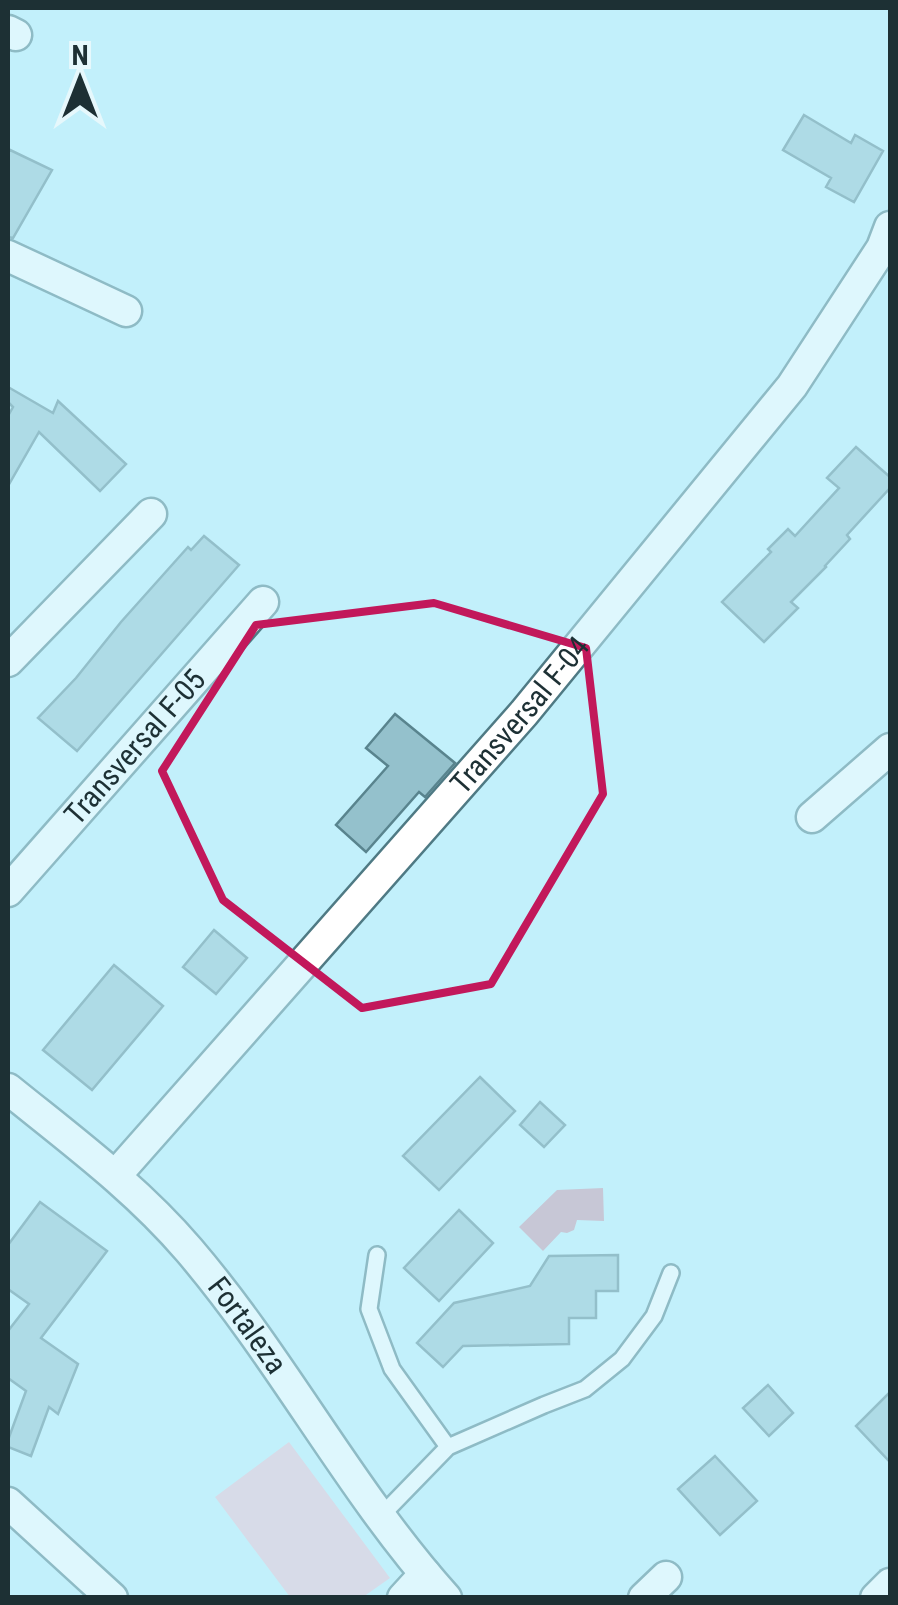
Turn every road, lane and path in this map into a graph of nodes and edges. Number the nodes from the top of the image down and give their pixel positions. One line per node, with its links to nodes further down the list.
1 (890, 227): 11 (street, Transversal F-04)
2 (8, 256): 3 (street)
3 (126, 312)
4 (151, 514): 6 (street)
5 (264, 602): 9 (street, Transversal F-05)
6 (8, 661)
7 (889, 754): 8 (street)
8 (812, 816)
9 (8, 891)
10 (8, 1089): 11 (street, Fortaleza)
11 (116, 1175): 16 (street, Fortaleza)
12 (377, 1255): 14 (lane)
13 (671, 1273): 14 (lane)
14 (448, 1447): 16 (lane)
15 (8, 1503): 19 (street)
16 (380, 1517): 17 (street, Fortaleza)
17 (425, 1574): 20 (street); 21 (street, Fortaleza)
18 (890, 1584): 22 (street)
19 (112, 1598)
20 (403, 1598)
21 (446, 1598)
22 (876, 1598)

